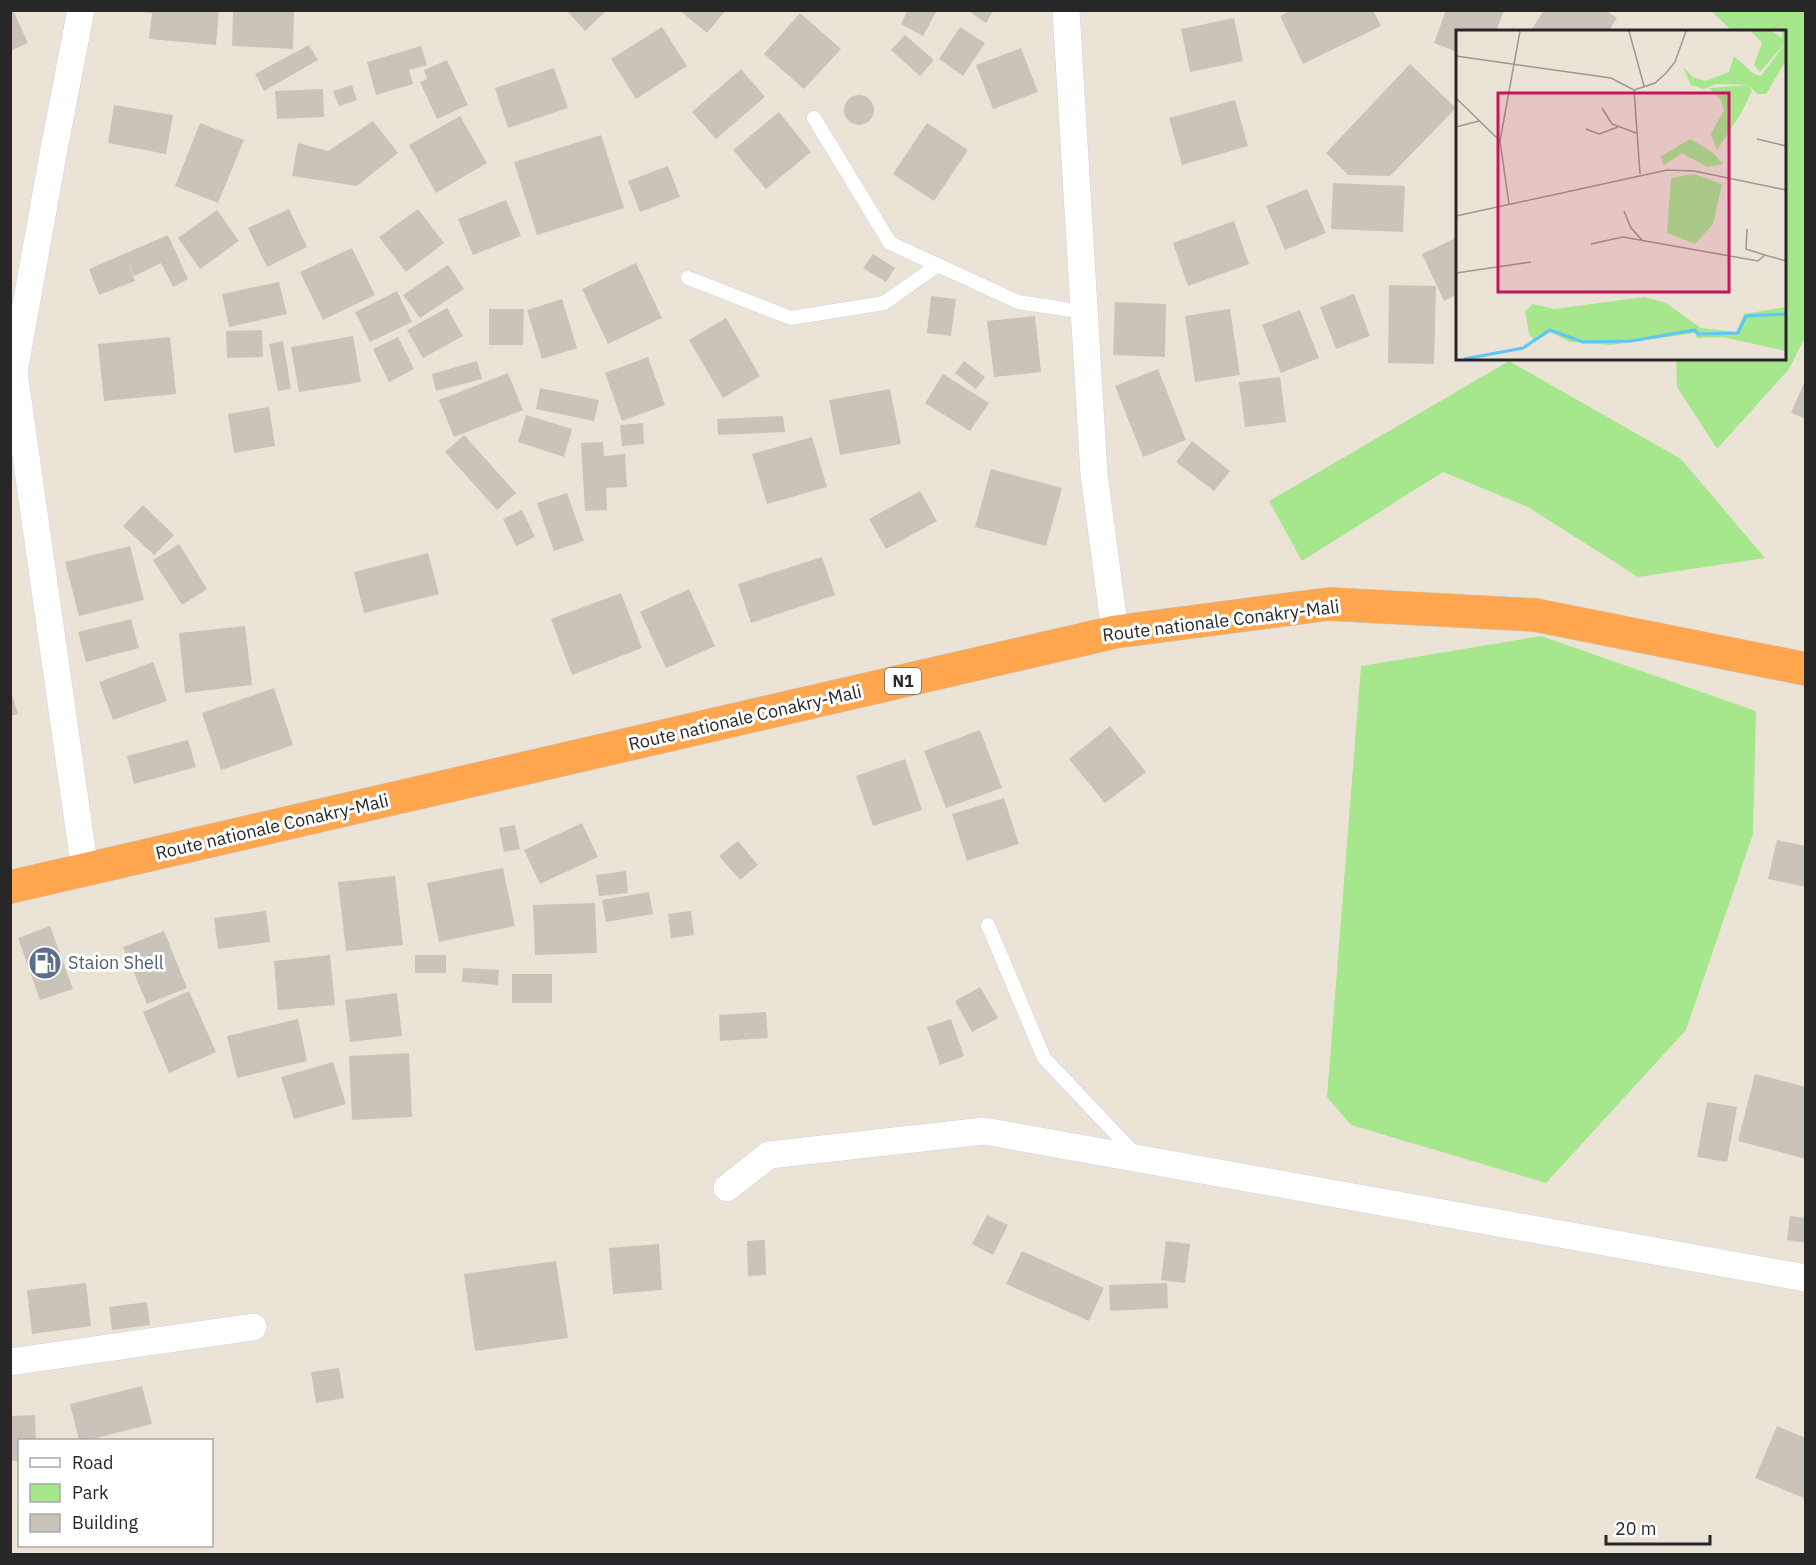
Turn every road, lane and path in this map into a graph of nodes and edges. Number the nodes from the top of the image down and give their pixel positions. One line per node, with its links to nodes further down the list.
1 (81, 10): 7 (street)
2 (1066, 10): 6 (street)
3 (814, 118): 4 (lane)
4 (938, 265): 5 (lane); 6 (lane)
5 (688, 278)
6 (1083, 312): 8 (street)
7 (12, 370): 10 (street)
8 (1115, 632): 9 (highway, Route nationale Conakry-Mali / N1); 10 (highway, Route nationale Conakry-Mali / N1)
9 (1806, 669)
10 (85, 871): 11 (highway, Route nationale Conakry-Mali / N1)
11 (10, 887)
12 (988, 925): 13 (lane)
13 (1138, 1158): 14 (street); 15 (street)
14 (727, 1188)
15 (1806, 1278)
16 (253, 1327): 17 (street)
17 (10, 1362)

